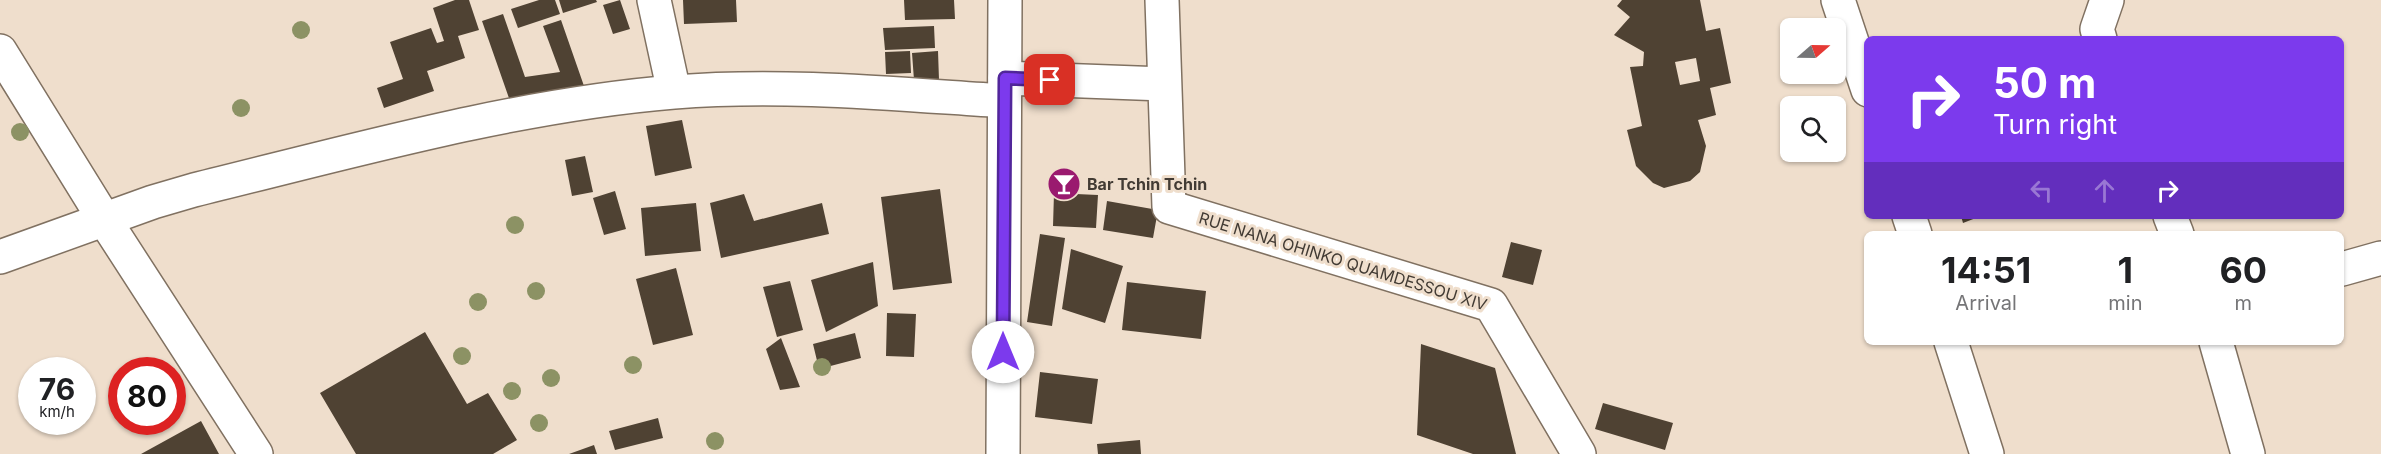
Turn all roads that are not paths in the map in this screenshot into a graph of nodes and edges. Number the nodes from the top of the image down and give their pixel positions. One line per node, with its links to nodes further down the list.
1 (654, 0): 13 (main road)
2 (1005, 0): 12 (main road)
3 (1162, 0): 11 (main road)
4 (1838, 0): 10 (main road)
5 (2086, 0): 7 (main road)
6 (2107, 0): 8 (main road)
7 (2099, 36)
8 (2099, 36)
9 (0, 51): 14 (main road)
10 (1864, 78)
11 (1164, 84): 12 (main road); 22 (main road, RUE NANA OHINKO QUAMDESSOU XIV)
12 (1004, 89): 13 (main road); 21 (main road)
13 (674, 92): 14 (main road)
14 (104, 219): 15 (main road); 20 (main road)
15 (0, 257)
16 (2381, 258): 17 (main road)
17 (2344, 268)
18 (1952, 345): 23 (main road)
19 (2217, 345): 24 (main road)
20 (255, 454)
21 (1003, 454)
22 (1579, 454)
23 (1987, 454)
24 (2248, 454)

